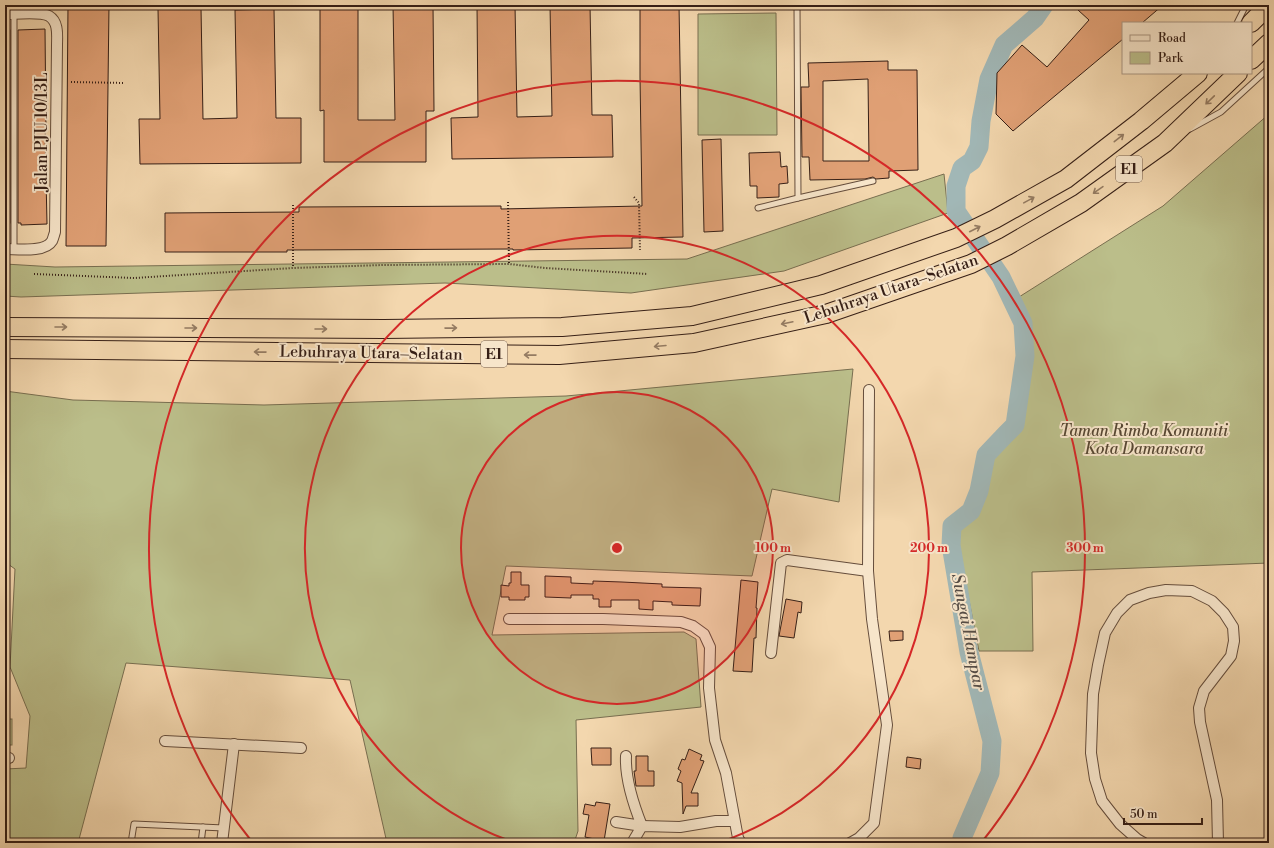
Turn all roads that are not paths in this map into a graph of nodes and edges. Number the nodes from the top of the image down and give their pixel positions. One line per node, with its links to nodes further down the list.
1 (797, 5): 14 (lane)
2 (1246, 5): 5 (lane)
3 (1268, 5): 6 (highway)
4 (9, 14): 16 (lane); 16 (street, Jalan PJU 10/13L)
5 (1238, 22)
6 (1252, 22)
7 (1269, 43): 8 (highway)
8 (1252, 59)
9 (1269, 68): 12 (lane)
10 (1197, 74): 17 (highway, Lebuhraya Utara–Selatan / E1, one-way to 10)
11 (1237, 74): 12 (highway, Lebuhraya Utara–Selatan / E1, one-way to 12)
12 (1165, 143): 18 (highway, Lebuhraya Utara–Selatan / E1, one-way to 18)
13 (873, 181): 14 (lane)
14 (798, 198): 15 (lane)
15 (758, 208)
16 (10, 249)
17 (5, 327)
18 (5, 349)
19 (869, 390): 20 (street)
20 (868, 571): 22 (street); 37 (street)
21 (509, 619): 27 (street)
22 (771, 653)
23 (165, 741): 24 (street)
24 (234, 744): 25 (street); 31 (street)
25 (301, 748)
26 (626, 756): 29 (street)
27 (734, 821): 29 (street); 36 (street)
28 (616, 822): 29 (street)
29 (642, 826): 35 (street)
30 (203, 828): 31 (lane); 32 (lane); 33 (lane)
31 (224, 828): 34 (street)
32 (131, 843)
33 (201, 843)
34 (222, 843)
35 (632, 843)
36 (741, 843)
37 (850, 843)
38 (1144, 843): 39 (street)
39 (1218, 843)

